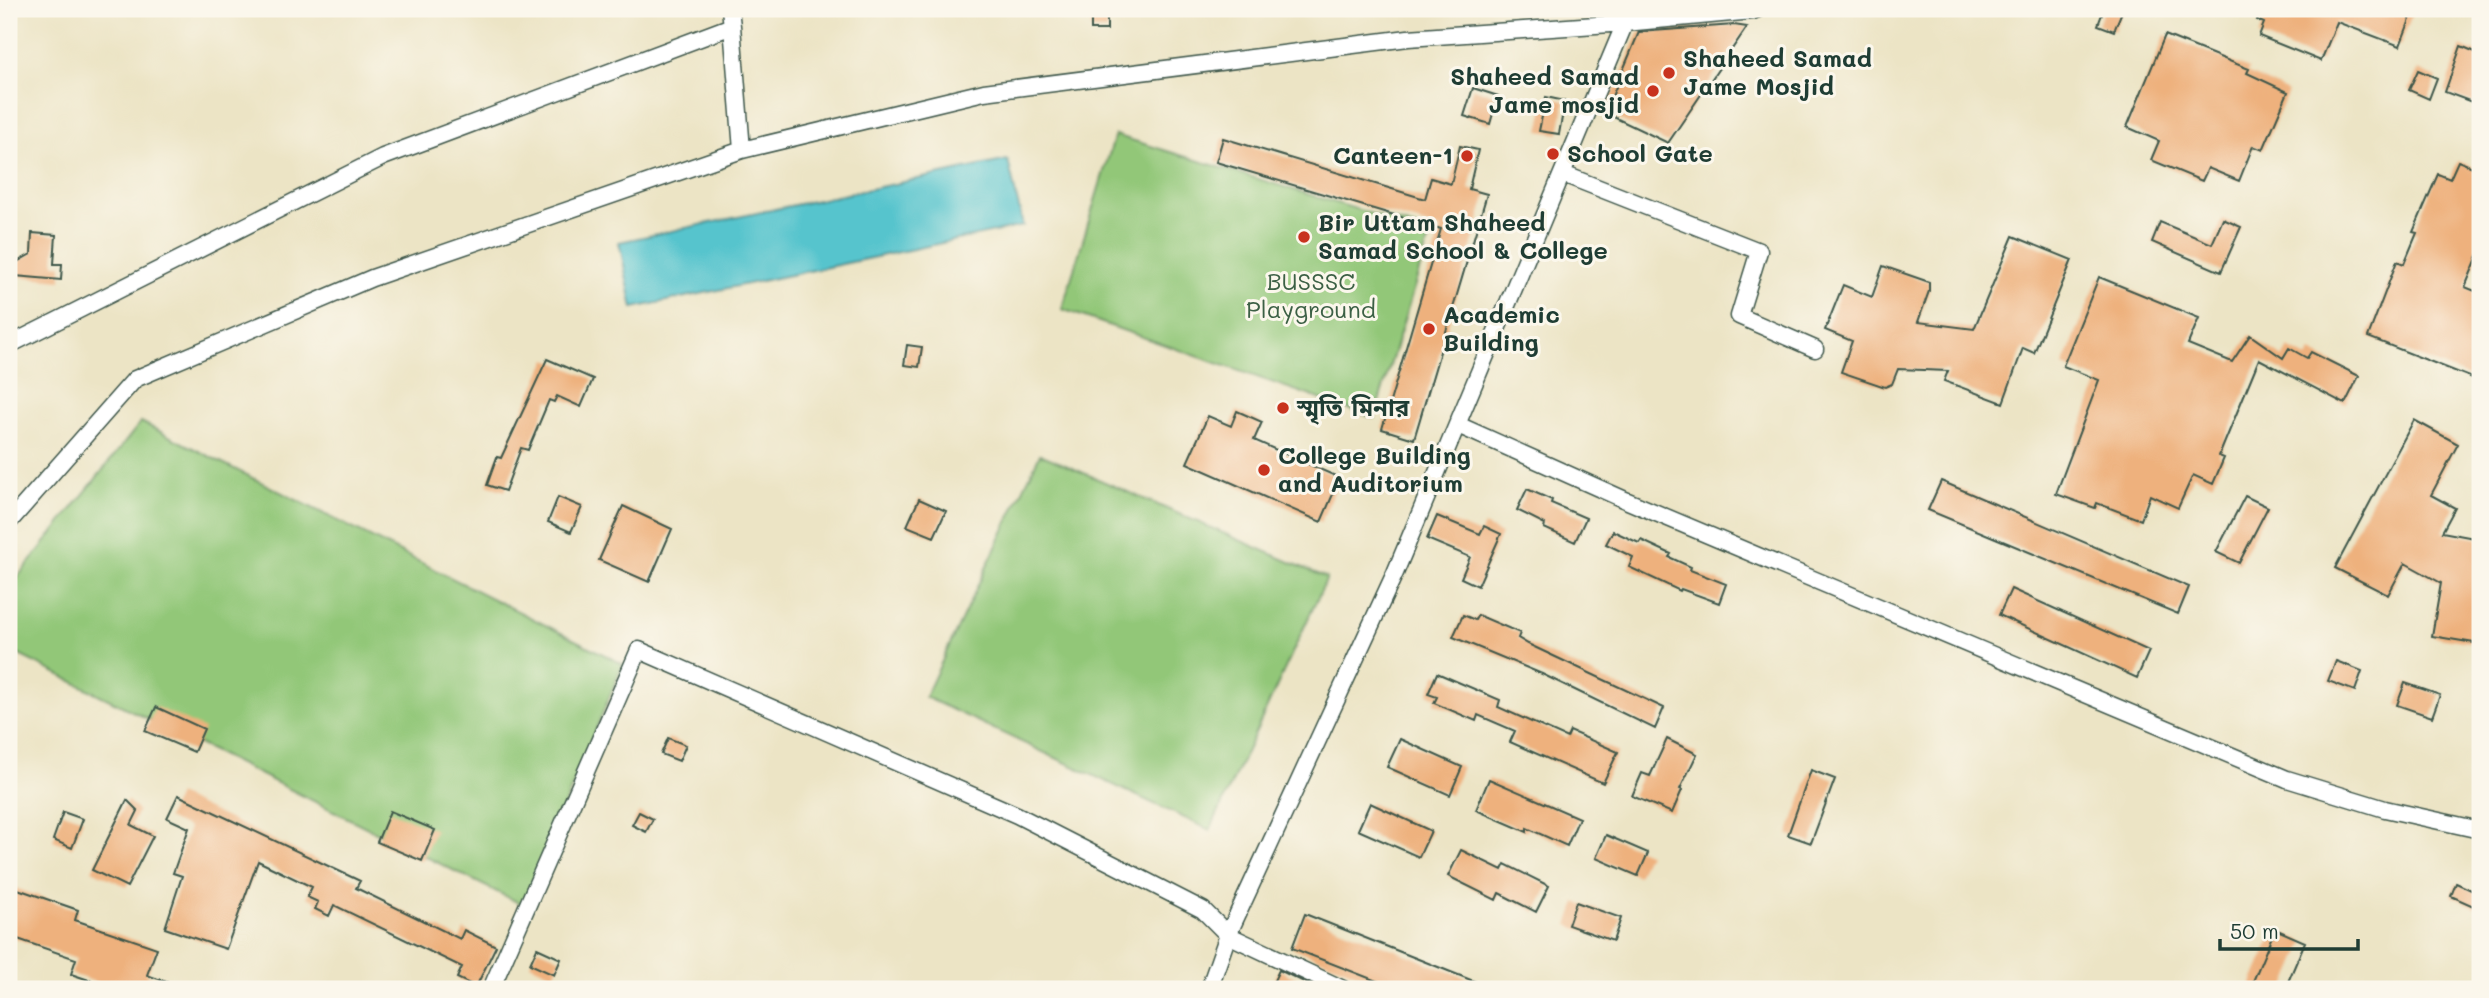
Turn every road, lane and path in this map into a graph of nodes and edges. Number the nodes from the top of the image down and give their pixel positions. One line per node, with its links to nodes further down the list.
1 (730, 9): 4 (street)
2 (1758, 9): 3 (street)
3 (1625, 23): 5 (street); 6 (street)
4 (732, 26): 5 (street); 7 (street)
5 (742, 150): 10 (street)
6 (1563, 174): 8 (street); 9 (street)
7 (9, 345)
8 (1815, 349)
9 (1458, 425): 11 (street); 12 (street)
10 (9, 522)
11 (2480, 830)
12 (1228, 935): 13 (street); 14 (street); 15 (street)
13 (491, 989)
14 (1209, 989)
15 (1343, 989)

